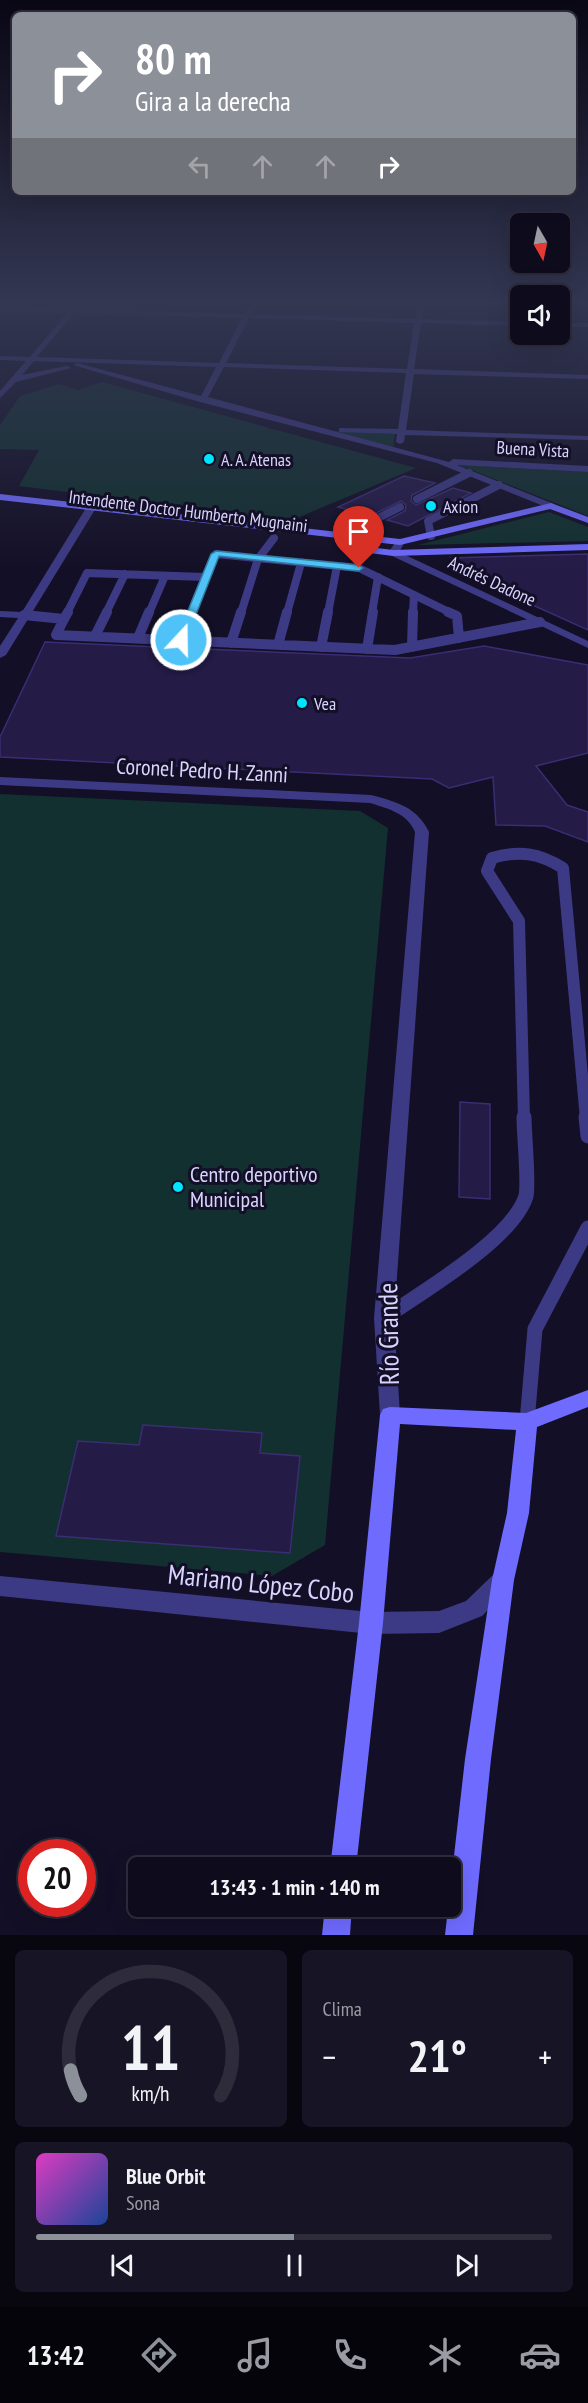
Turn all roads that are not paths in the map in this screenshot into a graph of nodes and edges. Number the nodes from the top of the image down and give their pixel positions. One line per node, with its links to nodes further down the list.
1 (166, 390): 4 (street)
2 (208, 390): 4 (street)
3 (408, 390): 6 (street)
4 (203, 400): 5 (street)
5 (312, 429): 6 (street); 8 (street)
6 (402, 432): 7 (street); 8 (street)
7 (588, 438)
8 (398, 451): 9 (street)
9 (440, 462): 10 (street, Buena Vista); 11 (street)
10 (588, 469)
11 (469, 473): 12 (street); 14 (lane)
12 (499, 485): 16 (street); 20 (lane)
13 (0, 497): 18 (main road, Intendente Doctor Humberto Mugnaini)
14 (417, 499)
15 (0, 506): 18 (main road, Intendente Doctor Humberto Mugnaini)
16 (551, 506): 19 (main road); 20 (main road, Intendente Doctor Humberto Mugnaini)
17 (400, 507): 21 (lane)
18 (88, 511): 21 (main road, Intendente Doctor Humberto Mugnaini); 22 (main road, Intendente Doctor Humberto Mugnaini); 35 (street)
19 (588, 520)
20 (431, 536): 23 (main road, Intendente Doctor Humberto Mugnaini)
21 (341, 537): 23 (main road, Intendente Doctor Humberto Mugnaini)
22 (274, 538): 25 (main road, Intendente Doctor Humberto Mugnaini); 26 (lane)
23 (400, 542): 25 (street)
24 (588, 547): 25 (main road, Intendente Doctor Humberto Mugnaini)
25 (393, 553): 37 (street, Andrés Dadone)
26 (258, 559): 27 (lane); 31 (lane); 42 (lane)
27 (301, 563): 28 (lane); 43 (lane)
28 (337, 566): 32 (lane); 45 (lane)
29 (125, 574): 30 (lane); 36 (lane); 38 (lane)
30 (165, 576): 31 (lane); 39 (lane)
31 (205, 577): 41 (lane)
32 (378, 577): 33 (lane); 47 (lane)
33 (414, 595): 40 (lane); 46 (lane)
34 (0, 614): 35 (street)
35 (24, 615): 36 (lane); 48 (street)
36 (64, 619): 38 (lane)
37 (540, 622): 40 (lane); 44 (street, Andrés Dadone)
38 (95, 636): 39 (lane)
39 (138, 638): 41 (lane)
40 (459, 638): 46 (lane)
41 (181, 640): 42 (lane)
42 (231, 643): 43 (lane)
43 (278, 645): 45 (lane)
44 (588, 645)
45 (321, 647): 47 (lane)
46 (412, 647): 47 (lane)
47 (367, 649)
48 (0, 655)
49 (0, 781): 50 (street, Coronel Pedro H. Zanni)
50 (400, 809): 53 (street, Río Grande)
51 (588, 1136): 53 (lane)
52 (588, 1228): 56 (lane)
53 (384, 1318): 55 (street, Río Grande)
54 (588, 1398): 56 (main road)
55 (390, 1415): 56 (main road); 59 (main road, Río Grande)
56 (527, 1422): 57 (main road)
57 (503, 1580): 59 (street, Mariano López Cobo); 63 (main road)
58 (0, 1586): 59 (street, Mariano López Cobo)
59 (370, 1623): 60 (main road, Río Grande)
60 (344, 1857)
61 (338, 1917): 62 (main road)
62 (336, 1935)
63 (459, 1935)

